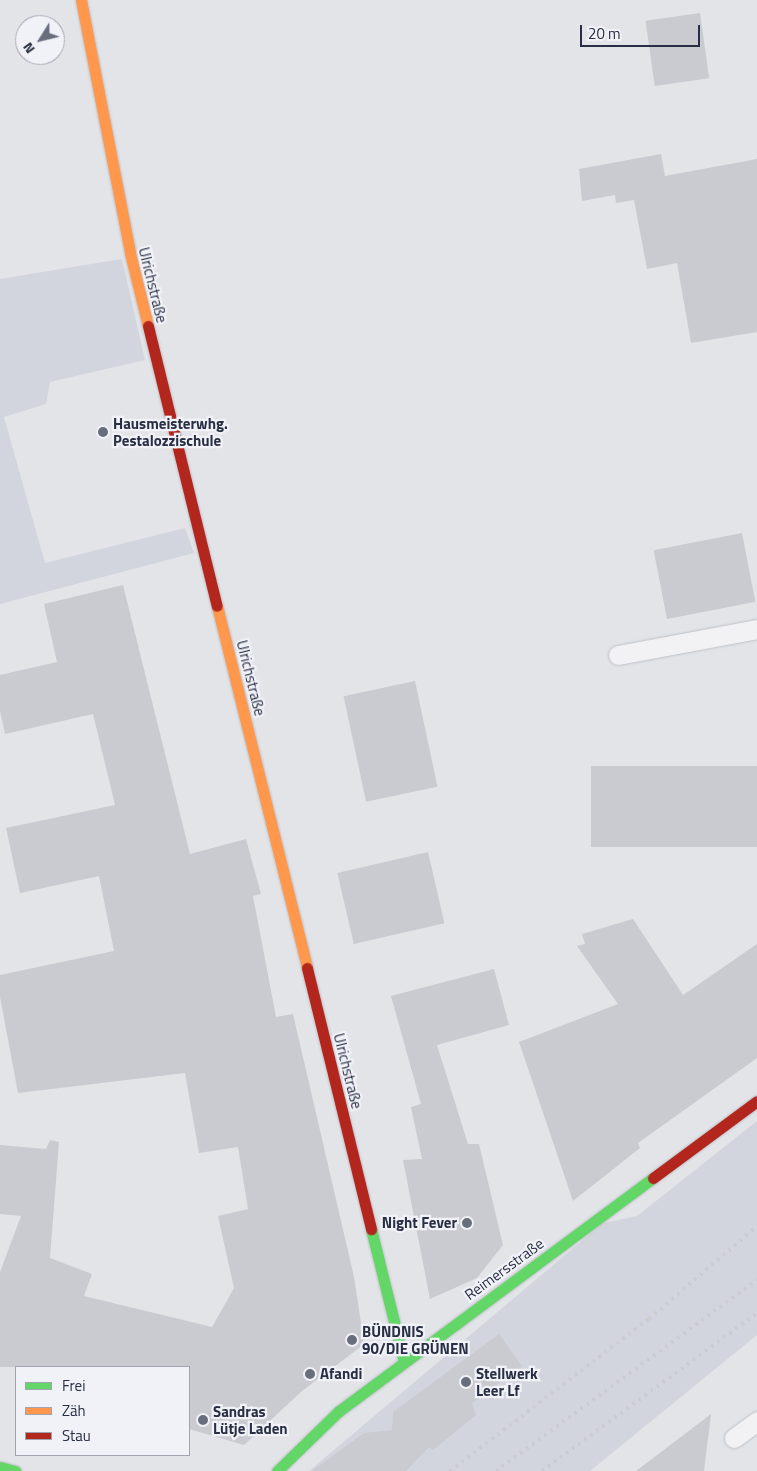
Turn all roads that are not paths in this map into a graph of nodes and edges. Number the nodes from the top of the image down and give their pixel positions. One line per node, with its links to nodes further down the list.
1 (81, 0): 5 (street, Ulrichstraße)
2 (757, 630): 3 (lane)
3 (618, 655)
4 (757, 1101): 5 (street, Reimersstraße)
5 (404, 1360): 10 (street, Reimersstraße)
6 (757, 1421): 7 (lane)
7 (734, 1438)
8 (0, 1467): 9 (street)
9 (15, 1471)
10 (277, 1471)

